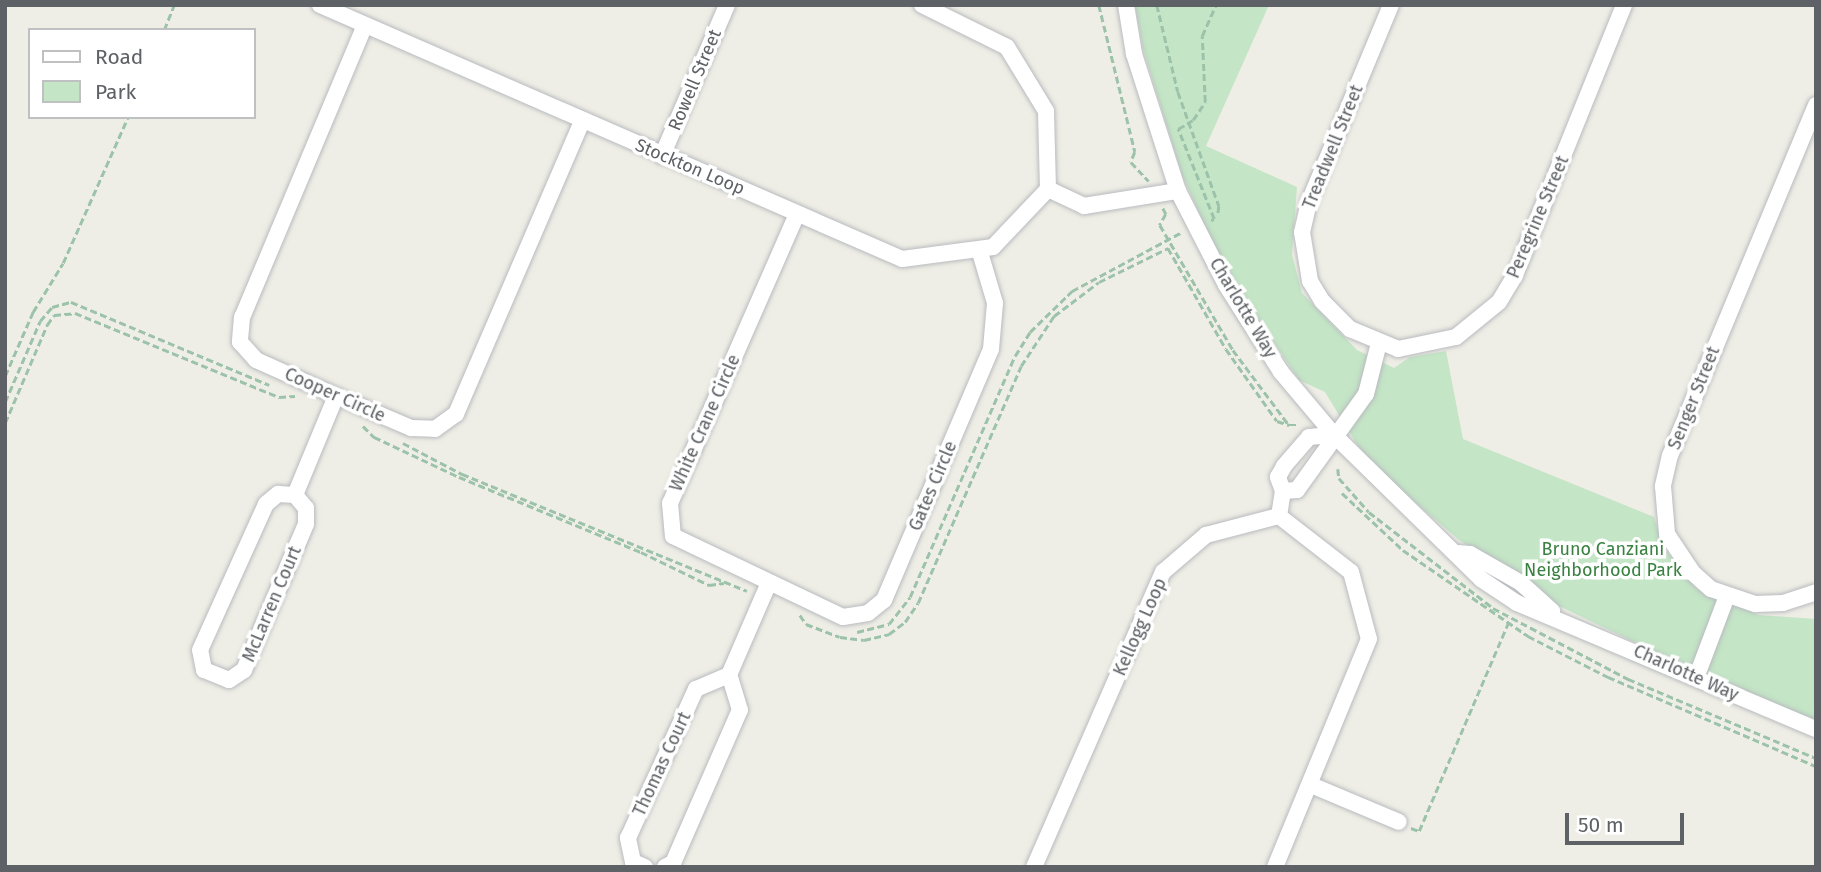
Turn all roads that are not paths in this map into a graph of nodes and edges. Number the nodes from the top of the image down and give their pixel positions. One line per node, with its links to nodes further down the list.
1 (320, 5): 7 (street, Stockton Loop)
2 (727, 5): 10 (street, Rowell Street)
3 (922, 5): 11 (street)
4 (1126, 5): 12 (street, Charlotte Way)
5 (1391, 5): 15 (street, Treadwell Street)
6 (1624, 5): 15 (street, Peregrine Street)
7 (365, 25): 9 (street, Stockton Loop); 16 (street, Cooper Circle)
8 (1816, 105): 24 (street, Senger Street)
9 (582, 121): 10 (street, Stockton Loop); 16 (street, Cooper Circle)
10 (662, 156): 13 (street, Stockton Loop)
11 (1048, 189): 12 (street); 14 (street, Stockton Loop)
12 (1178, 191): 17 (street, Charlotte Way)
13 (797, 214): 14 (street, Stockton Loop); 22 (street, White Crane Circle)
14 (979, 249): 22 (street, Gates Circle)
15 (1379, 343): 17 (street)
16 (333, 404): 19 (street)
17 (1334, 435): 18 (street); 18 (street); 21 (street, Charlotte Way)
18 (1283, 491): 20 (street)
19 (295, 495): 19 (street, McLarren Court)
20 (1279, 516): 29 (street); 33 (street, Kellogg Loop)
21 (1457, 553): 25 (street, Charlotte Way); 25 (street, Charlotte Way)
22 (766, 591): 26 (street)
23 (1816, 592): 24 (street)
24 (1727, 596): 27 (street)
25 (1557, 615): 27 (street, Charlotte Way)
26 (729, 675): 31 (street, Thomas Court); 32 (street)
27 (1696, 678): 28 (street, Charlotte Way)
28 (1816, 729)
29 (1311, 785): 30 (street); 34 (street)
30 (1399, 822)
31 (645, 867)
32 (665, 867)
33 (1034, 867)
34 (1276, 867)

